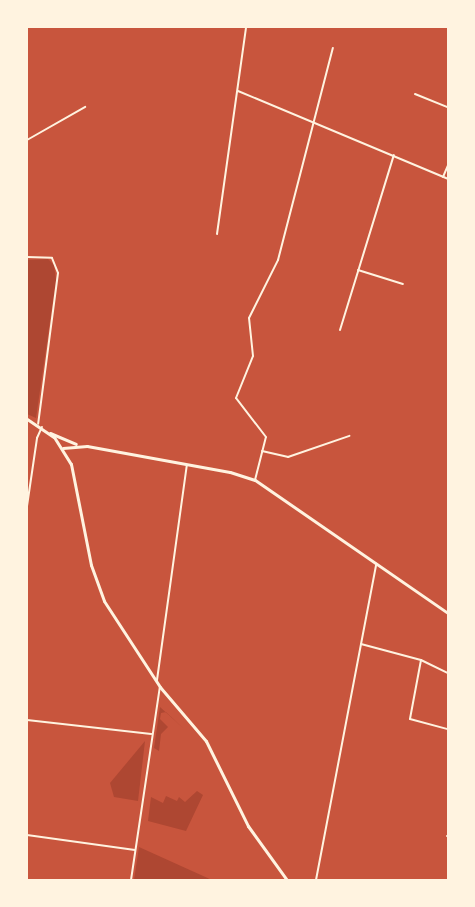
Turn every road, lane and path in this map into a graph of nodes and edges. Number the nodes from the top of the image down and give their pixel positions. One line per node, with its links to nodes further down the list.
1 (246, 27): 3 (street)
2 (333, 48): 7 (street)
3 (238, 91): 7 (street); 13 (street)
4 (415, 94): 5 (street)
5 (448, 106)
6 (85, 107): 8 (street)
7 (315, 123): 9 (street); 25 (street)
8 (27, 140)
9 (394, 155): 11 (street); 15 (street)
10 (448, 165): 11 (street)
11 (443, 177): 12 (street)
12 (448, 179)
13 (217, 234)
14 (27, 257): 19 (street)
15 (358, 270): 16 (street); 17 (street)
16 (403, 284)
17 (340, 330)
18 (27, 419): 19 (main road)
19 (38, 424): 20 (main road)
20 (42, 427): 21 (main road); 28 (street)
21 (49, 432): 23 (main road); 24 (main road)
22 (349, 436): 25 (street)
23 (76, 444): 24 (main road); 26 (main road)
24 (63, 448): 35 (main road)
25 (262, 451): 27 (street)
26 (187, 465): 27 (main road); 35 (street)
27 (255, 480): 30 (main road)
28 (29, 484): 29 (street)
29 (27, 506)
30 (376, 564): 31 (main road); 32 (street)
31 (448, 613)
32 (361, 644): 33 (street); 44 (street)
33 (421, 660): 34 (street); 38 (street)
34 (448, 673)
35 (156, 683): 36 (main road)
36 (160, 687): 39 (street); 43 (main road)
37 (27, 720): 39 (street)
38 (448, 729)
39 (151, 734): 41 (street)
40 (27, 836): 41 (street)
41 (135, 850): 42 (street)
42 (131, 880)
43 (287, 880)
44 (316, 880)

